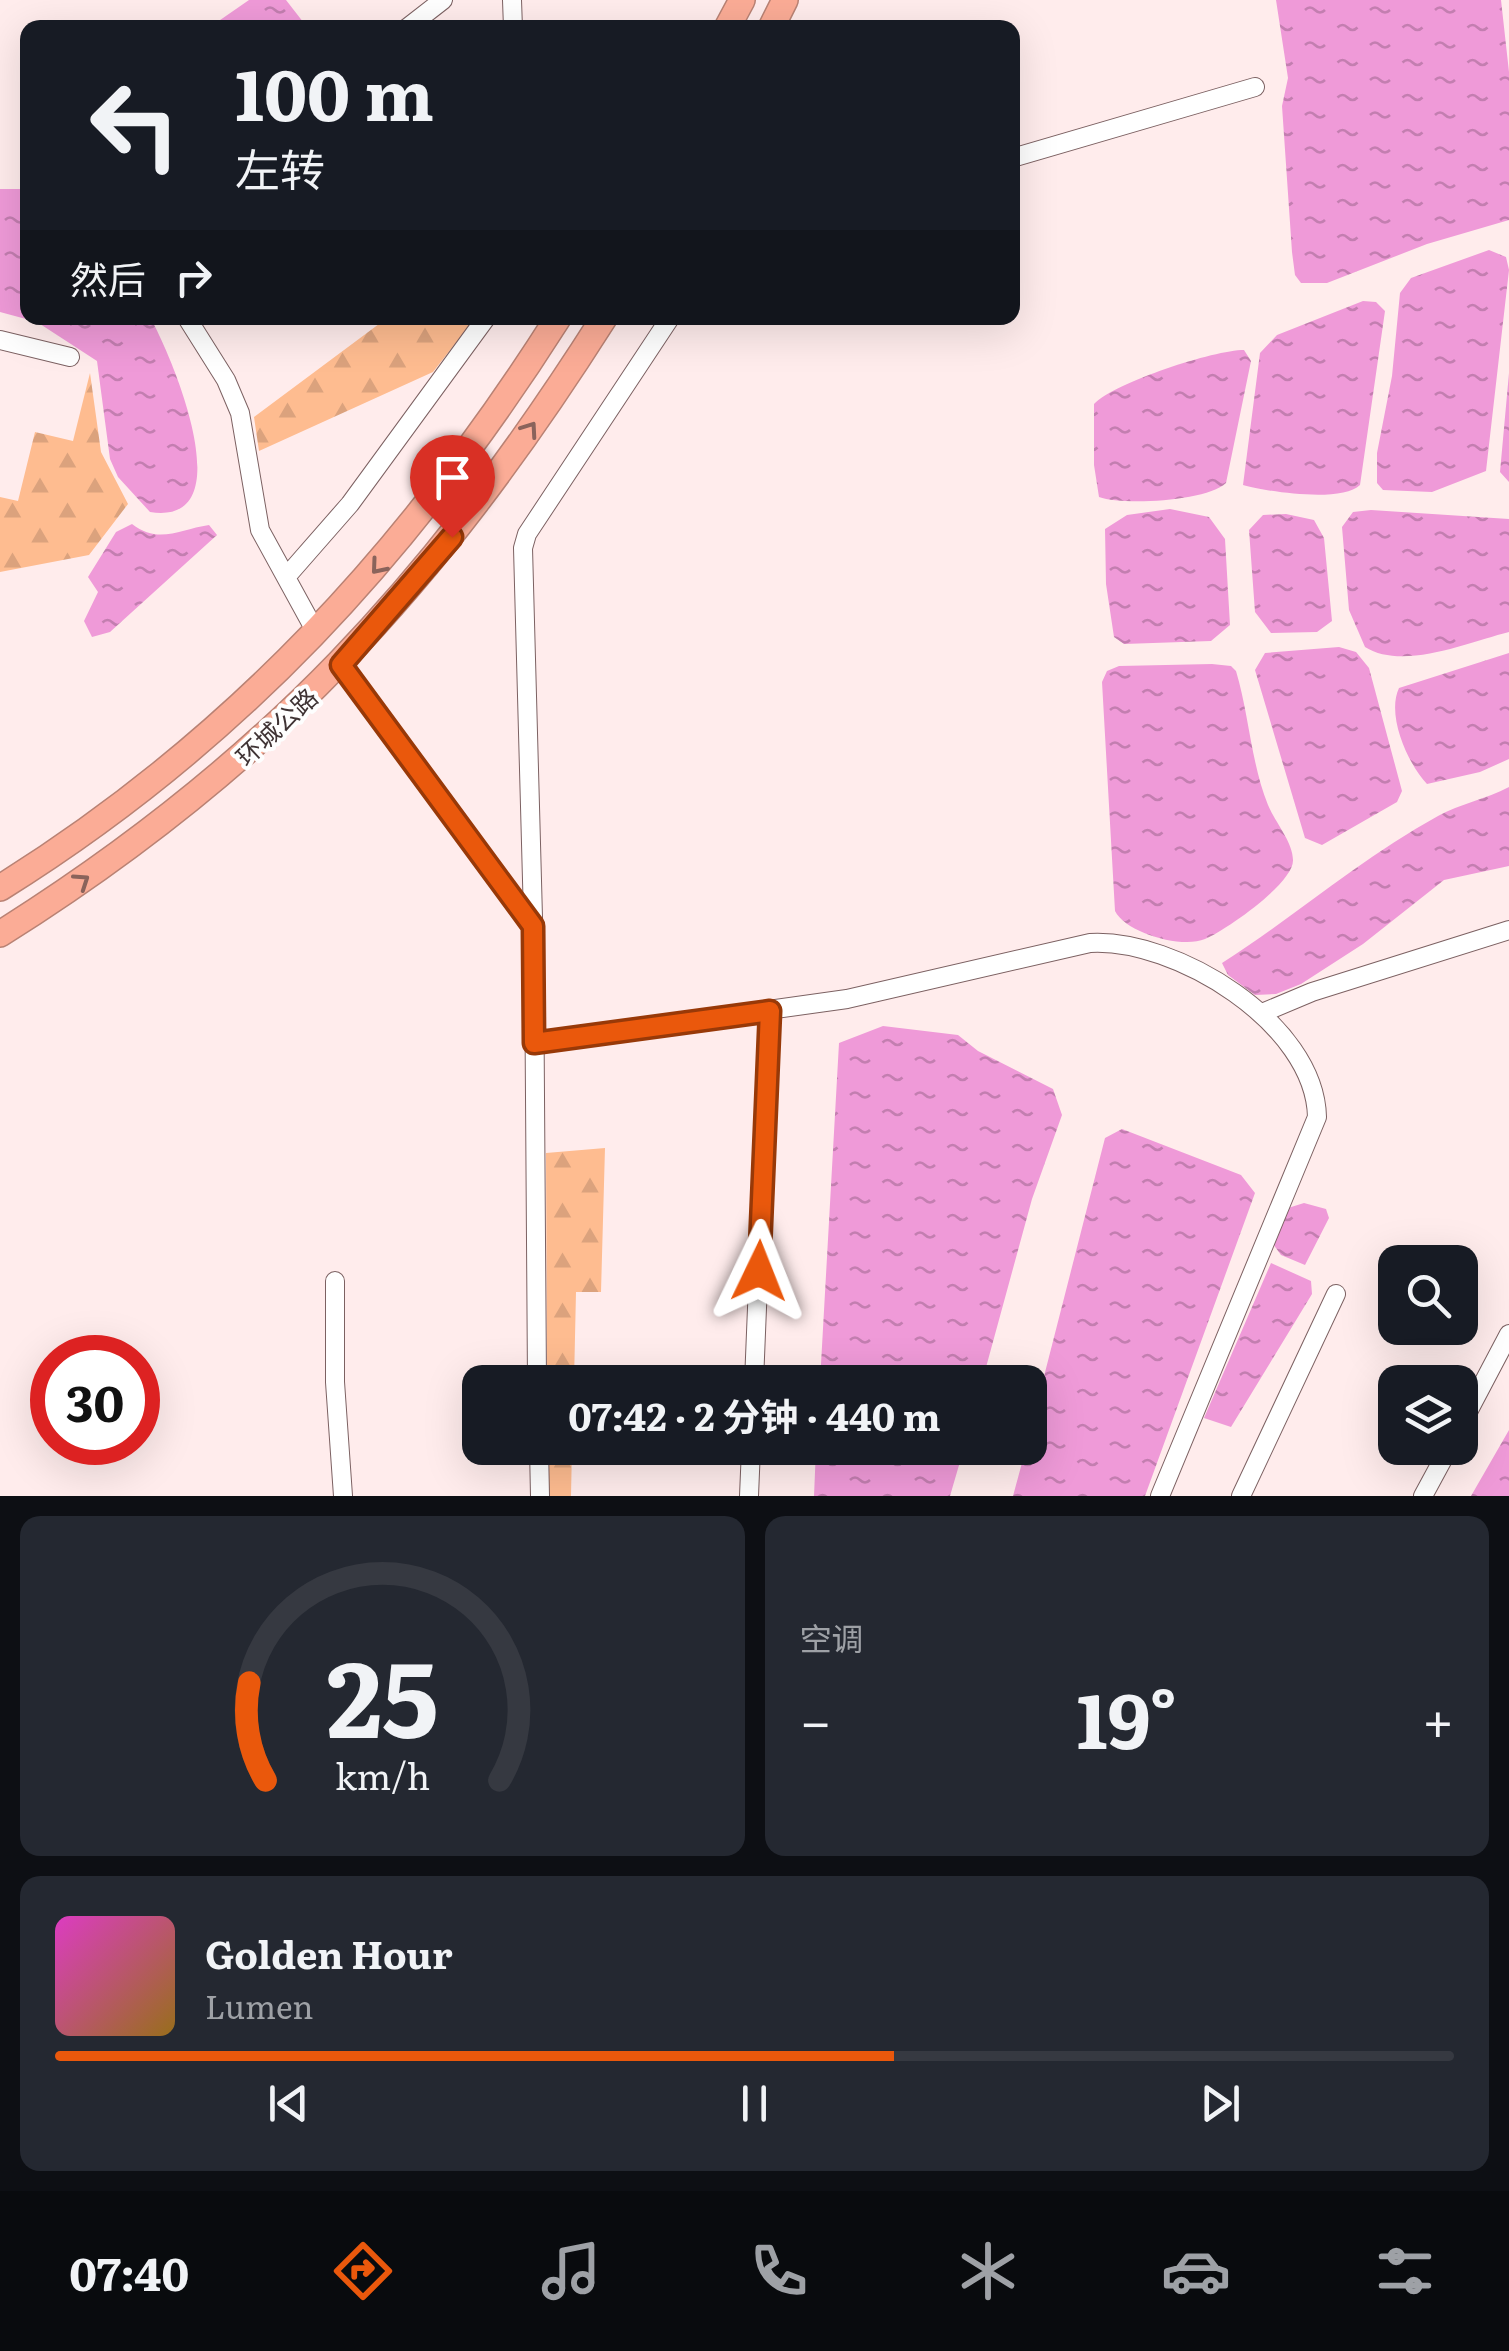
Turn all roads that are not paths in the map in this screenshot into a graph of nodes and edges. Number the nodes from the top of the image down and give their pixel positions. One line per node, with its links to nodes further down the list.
1 (443, 0): 2 (street)
2 (417, 20)
3 (1255, 87): 4 (street)
4 (1020, 156)
5 (191, 325): 12 (street)
6 (481, 325): 12 (street)
7 (553, 325): 13 (highway, 环城公路, one-way to 13)
8 (599, 325): 14 (highway, 环城公路, one-way to 8)
9 (665, 325): 16 (street)
10 (0, 340): 11 (street)
11 (70, 357)
12 (287, 576): 13 (street)
13 (317, 634): 15 (highway, 环城公路)
14 (341, 665): 16 (street); 18 (highway, 环城公路, one-way to 14)
15 (0, 888)
16 (533, 926): 21 (street)
17 (1509, 930): 20 (street)
18 (0, 934)
19 (770, 1011): 20 (street); 21 (street); 26 (street)
20 (1262, 1012): 34 (street)
21 (534, 1043): 25 (street)
22 (335, 1281): 31 (street)
23 (1336, 1294): 35 (street)
24 (1509, 1334): 27 (street)
25 (537, 1365)
26 (755, 1365)
27 (1478, 1392)
28 (539, 1465): 32 (street)
29 (751, 1465): 33 (street)
30 (1440, 1465): 36 (street)
31 (342, 1496)
32 (540, 1496)
33 (750, 1496)
34 (1160, 1496)
35 (1242, 1496)
36 (1423, 1496)

